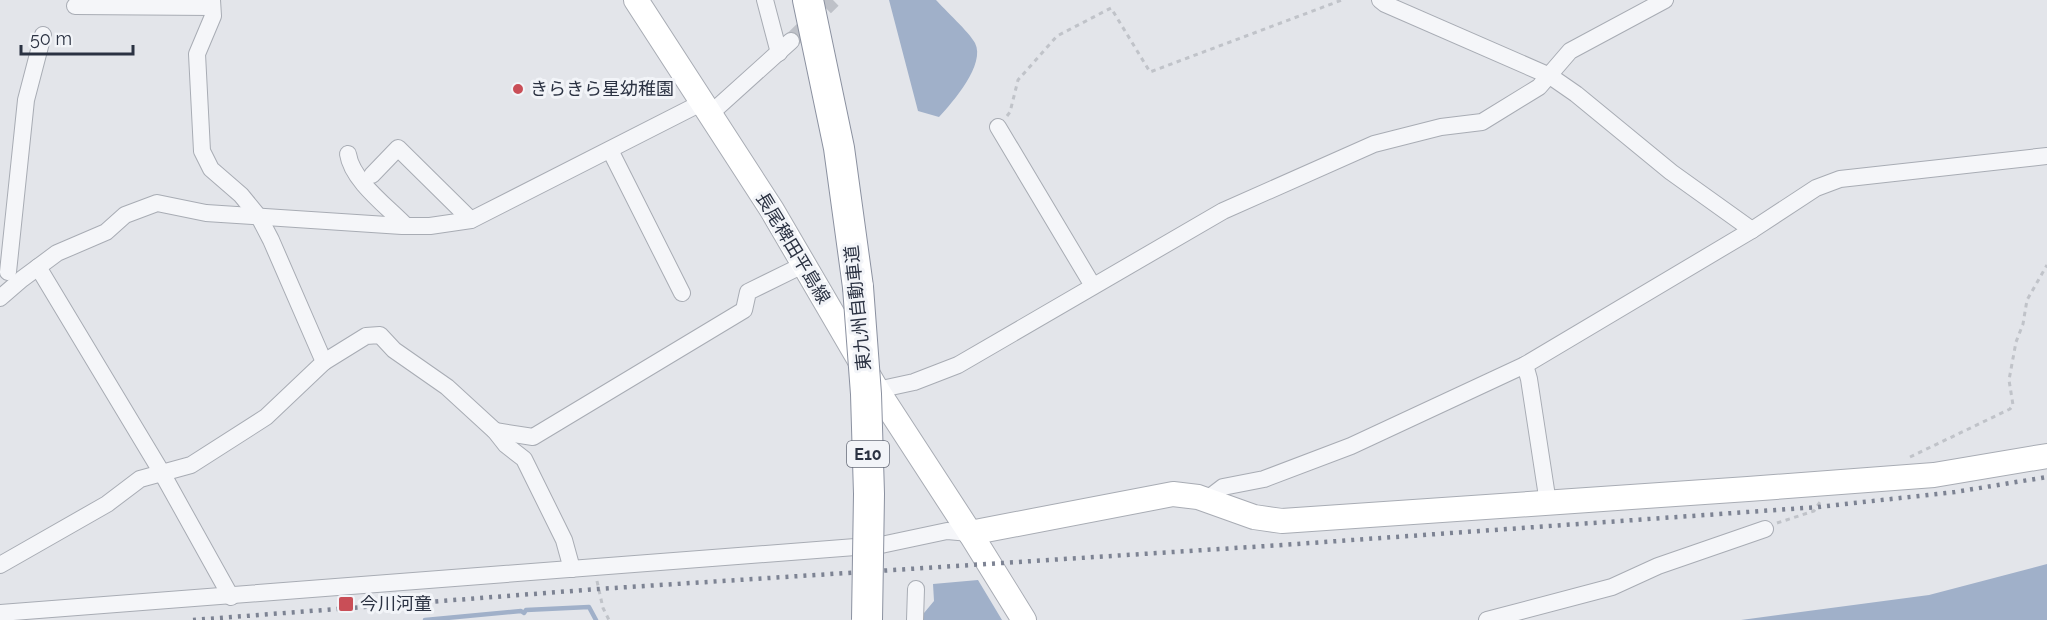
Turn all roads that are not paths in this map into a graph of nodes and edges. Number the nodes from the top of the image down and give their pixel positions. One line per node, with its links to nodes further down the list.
1 (636, 0): 10 (street, 長尾稗田平島線)
2 (765, 0): 10 (street)
3 (808, 0): 42 (highway, 東九州自動車道 / E10, bridge)
4 (1380, 0): 9 (street)
5 (1665, 0): 9 (street)
6 (212, 4): 7 (street); 15 (street)
7 (75, 6)
8 (43, 35): 21 (street)
9 (1550, 76): 18 (street); 22 (street)
10 (706, 108): 12 (street); 19 (street, 長尾稗田平島線)
11 (998, 127): 22 (street)
12 (610, 150): 16 (street); 23 (street)
13 (348, 154): 17 (street)
14 (2047, 156): 18 (street)
15 (259, 217): 17 (street); 20 (street); 25 (street)
16 (471, 220): 17 (street); 17 (street)
17 (414, 226)
18 (1752, 230): 26 (street)
19 (803, 265): 27 (street, 長尾稗田平島線); 28 (street)
20 (38, 267): 21 (street); 30 (street)
21 (10, 272): 24 (street)
22 (1093, 286): 27 (street)
23 (682, 293)
24 (0, 298)
25 (324, 362): 28 (street); 30 (street)
26 (1526, 365): 31 (street); 33 (street)
27 (878, 390): 36 (street, 長尾稗田平島線)
28 (495, 431): 38 (street)
29 (2047, 456): 33 (street)
30 (162, 473): 37 (street); 40 (street)
31 (1264, 479): 32 (street); 34 (street)
32 (1206, 500): 34 (street); 36 (street)
33 (1548, 503): 34 (street)
34 (1238, 512)
35 (1765, 529): 45 (street)
36 (970, 532): 38 (street); 44 (street, 長尾稗田平島線)
37 (0, 565)
38 (572, 569): 40 (street)
39 (916, 588): 43 (street)
40 (231, 597): 41 (street)
41 (0, 613)
42 (867, 620)
43 (915, 620)
44 (1024, 620)
45 (1487, 620)

